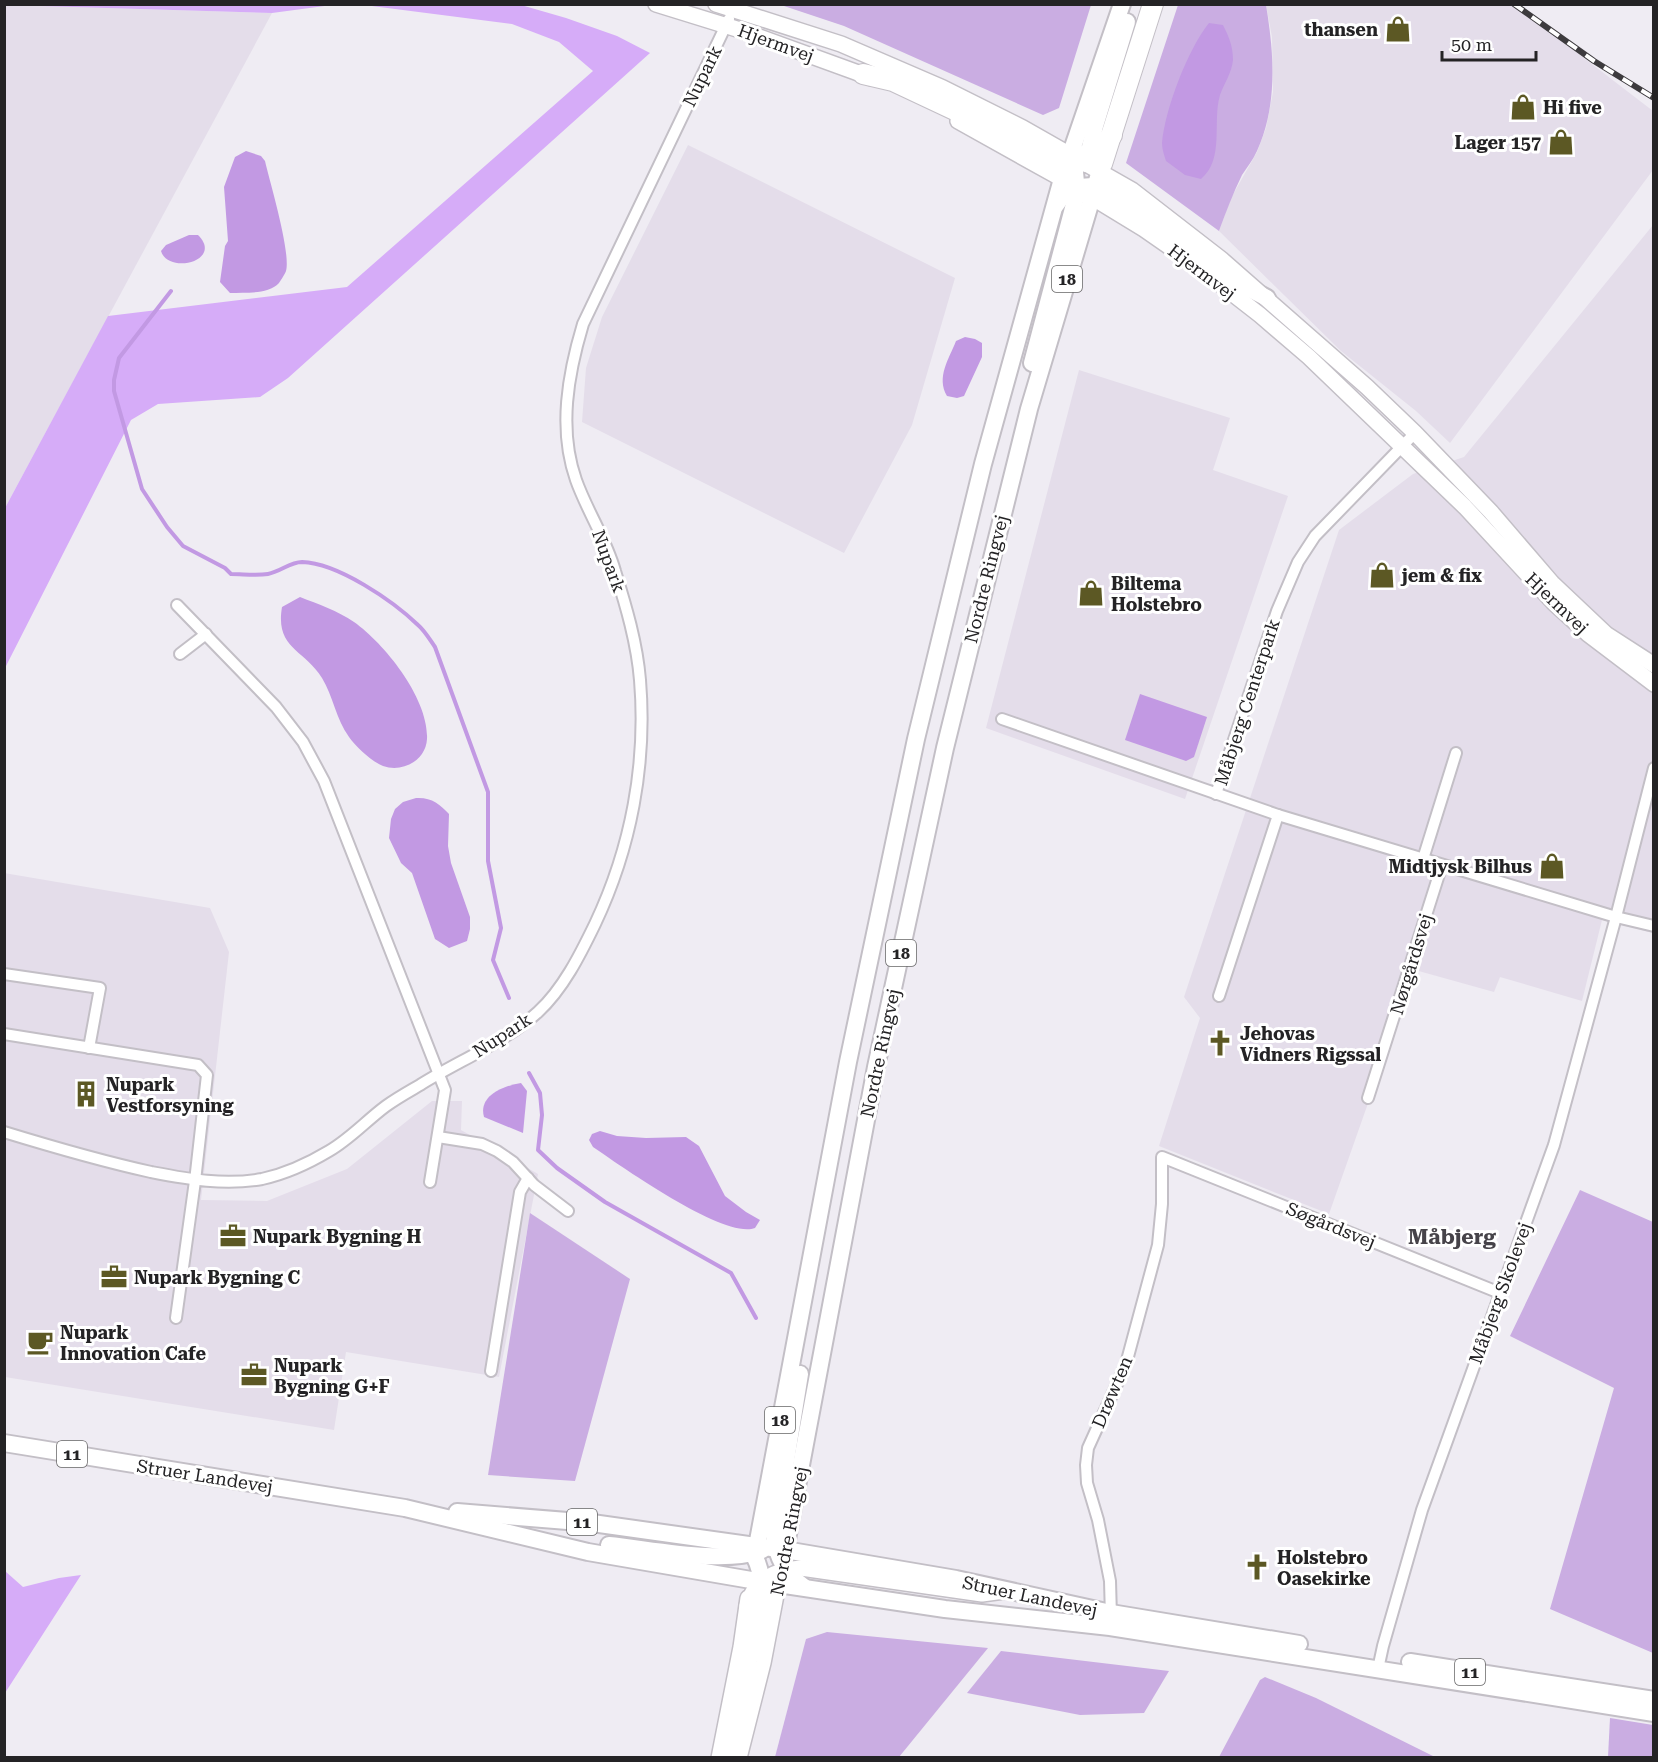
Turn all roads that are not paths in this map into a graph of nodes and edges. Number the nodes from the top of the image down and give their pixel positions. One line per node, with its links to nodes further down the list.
1 (656, 4): 7 (street, Hjermvej)
2 (716, 4): 6 (street, Hjermvej)
3 (1122, 4): 9 (main road, 18)
4 (1132, 4): 9 (main road)
5 (1153, 4): 9 (highway, 18)
6 (734, 10): 7 (street, Nupark); 9 (street, Hjermvej)
7 (727, 25): 8 (street, Hjermvej); 31 (street, Nupark)
8 (863, 75): 9 (highway)
9 (1084, 172): 10 (main road); 12 (street, Hjermvej); 46 (main road, Nordre Ringvej / 18); 46 (main road, Nordre Ringvej / 18)
10 (1267, 298): 11 (street, Hjermvej)
11 (1415, 433): 12 (street, Måbjerg Centerpark); 16 (street, Hjermvej)
12 (1401, 448): 17 (street, Hjermvej); 21 (street, Måbjerg Centerpark)
13 (177, 605): 14 (street)
14 (206, 634): 15 (street); 31 (street)
15 (180, 654)
16 (1653, 664)
17 (1653, 684)
18 (1002, 719): 21 (street, Måbjerg Centerpark)
19 (1456, 753): 23 (street)
20 (1653, 768): 25 (street, Måbjerg Skolevej)
21 (1216, 794): 22 (street)
22 (1278, 815): 23 (street); 28 (street)
23 (1423, 859): 24 (street)
24 (1442, 865): 25 (street); 32 (street, Nørgårdsvej)
25 (1616, 916): 26 (street); 40 (street, Måbjerg Skolevej)
26 (1653, 926)
27 (4, 974): 30 (street)
28 (1219, 996)
29 (4, 1034): 30 (street)
30 (89, 1048): 37 (street)
31 (439, 1072): 34 (street); 37 (street, Nupark)
32 (1368, 1098)
33 (4, 1132): 37 (street, Nupark)
34 (438, 1137): 36 (street); 38 (street)
35 (1162, 1157): 40 (street, Søgårdsvej); 47 (street, Drøwten)
36 (528, 1178): 39 (street); 42 (street)
37 (195, 1181): 41 (street)
38 (430, 1182)
39 (568, 1211)
40 (1500, 1293): 48 (street, Måbjerg Skolevej)
41 (176, 1318)
42 (491, 1371)
43 (4, 1443): 44 (main road, Struer Landevej / 11)
44 (405, 1508): 45 (main road, Struer Landevej / 11); 46 (main road, Struer Landevej / 11)
45 (548, 1542): 46 (main road); 46 (main road, Struer Landevej / 11)
46 (767, 1559): 47 (main road, Struer Landevej / 11); 47 (main road, Struer Landevej / 11); 51 (street, Nordre Ringvej); 52 (main road); 53 (street, Nordre Ringvej)
47 (1110, 1620): 48 (main road, Struer Landevej / 11)
48 (1379, 1663): 49 (main road, Struer Landevej / 11); 50 (main road, Struer Landevej / 11)
49 (1653, 1700)
50 (1653, 1713)
51 (719, 1758)
52 (730, 1758)
53 (739, 1758)

